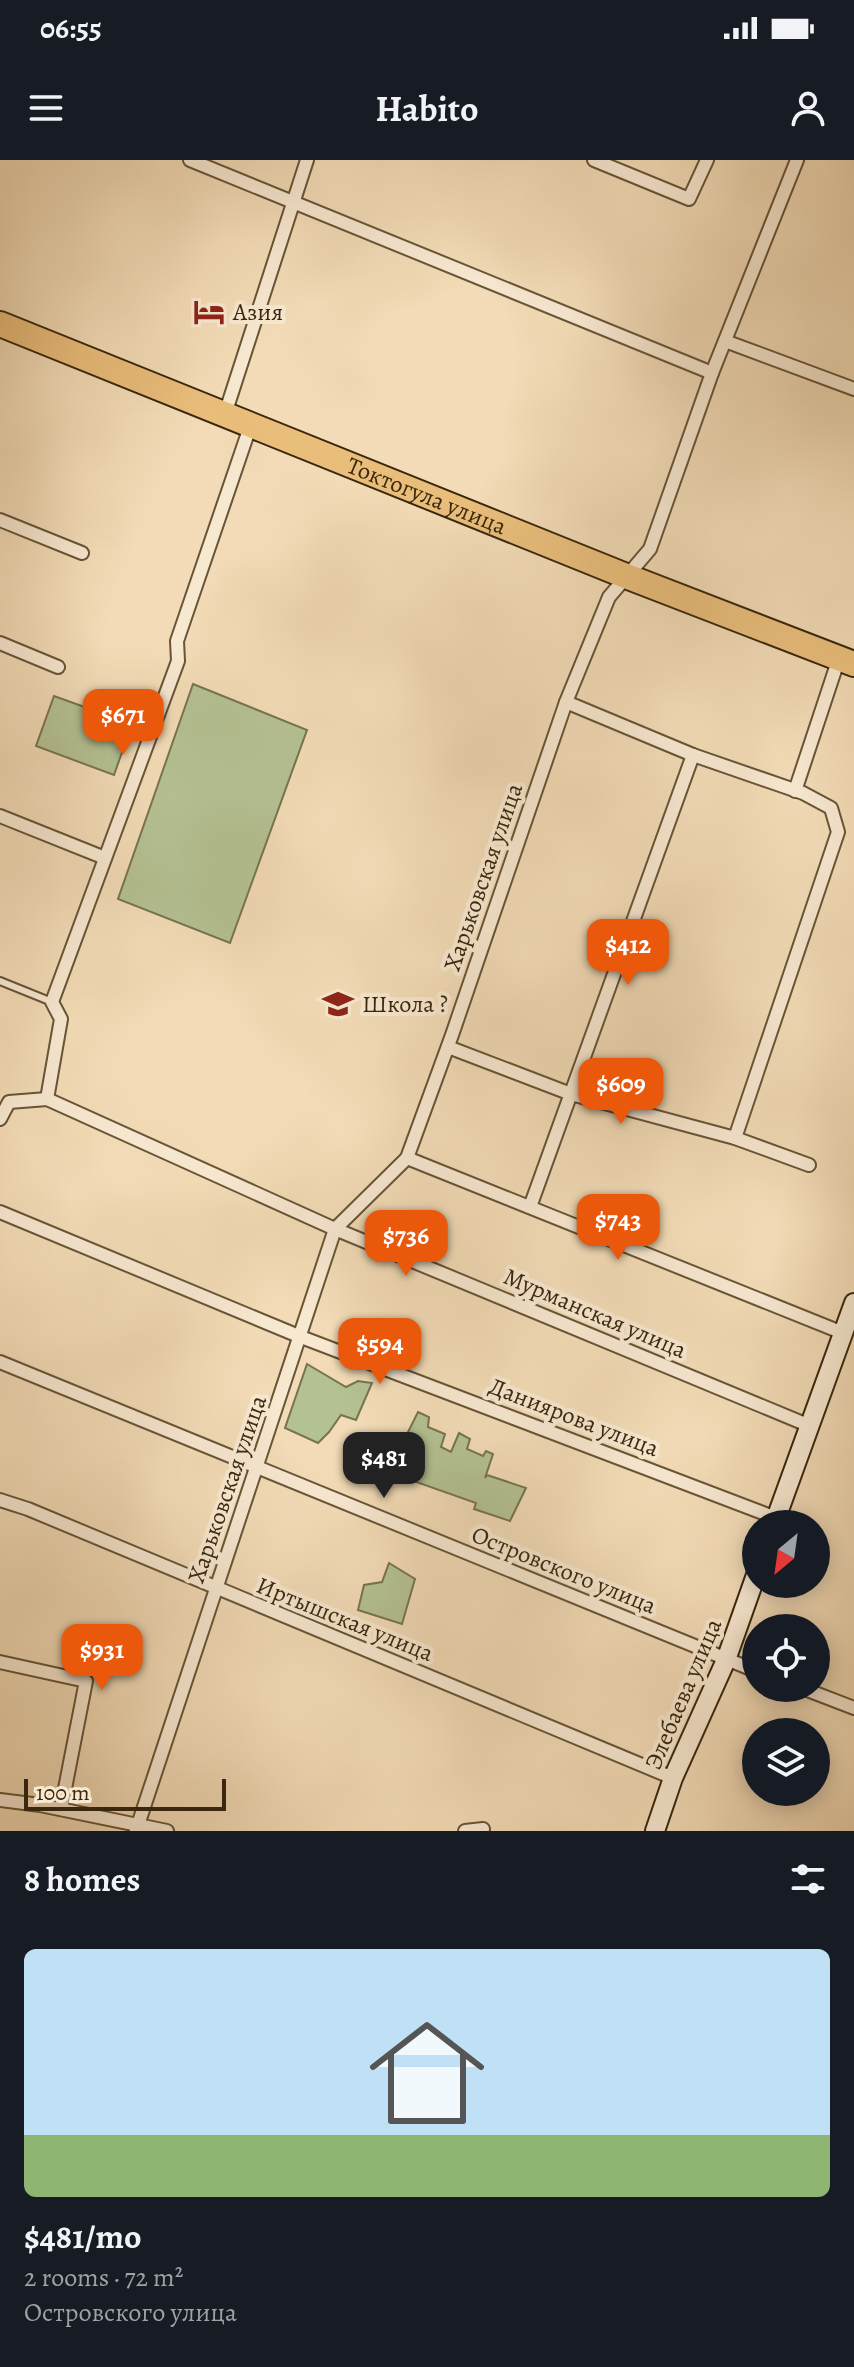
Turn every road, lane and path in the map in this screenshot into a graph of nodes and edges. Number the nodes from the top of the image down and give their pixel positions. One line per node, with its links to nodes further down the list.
1 (190, 160): 6 (street)
2 (307, 160): 6 (street)
3 (594, 160): 4 (street)
4 (707, 160)
5 (797, 160): 8 (street, Харьковская улица)
6 (294, 201): 9 (street); 11 (street)
7 (0, 324): 11 (highway, Токтогула улица)
8 (725, 341): 9 (street, Харьковская улица); 10 (street)
9 (712, 373): 15 (street, Харьковская улица)
10 (854, 389)
11 (225, 414): 12 (highway, Токтогула улица)
12 (251, 424): 15 (highway, Токтогула улица); 23 (street)
13 (0, 520): 14 (street)
14 (82, 553)
15 (626, 576): 17 (highway, Токтогула улица); 19 (street, Харьковская улица)
16 (0, 643): 18 (street)
17 (846, 661): 21 (street)
18 (58, 667)
19 (566, 702): 20 (street); 26 (street, Харьковская улица)
20 (693, 755): 21 (street); 27 (street)
21 (795, 791): 30 (street)
22 (0, 816): 23 (street)
23 (105, 858): 25 (street)
24 (0, 981): 25 (lane)
25 (52, 1002): 28 (street)
26 (448, 1047): 27 (street); 31 (street, Харьковская улица)
27 (571, 1094): 30 (street); 33 (street)
28 (47, 1099): 29 (street, Мурманская улица); 35 (street, Мурманская улица)
29 (0, 1119)
30 (735, 1138): 32 (street)
31 (407, 1158): 33 (street); 35 (street, Харьковская улица)
32 (809, 1165)
33 (530, 1207): 37 (street)
34 (0, 1212): 38 (street, Даниярова улица)
35 (335, 1229): 38 (street, Харьковская улица); 40 (street, Мурманская улица)
36 (854, 1303): 37 (main road)
37 (843, 1333): 40 (main road)
38 (301, 1337): 41 (street, Харьковская улица); 43 (street, Даниярова улица)
39 (0, 1362): 41 (street, Островского улица)
40 (810, 1426): 44 (main road)
41 (257, 1467): 45 (street, Харьковская улица); 47 (street, Островского улица)
42 (0, 1500): 45 (street, Иртышская улица)
43 (747, 1510)
44 (779, 1510)
45 (216, 1589): 52 (street, Иртышская улица); 55 (street, Харьковская улица)
46 (748, 1598): 47 (main road, Элебаева улица)
47 (726, 1660): 49 (street, Островского улица); 52 (main road, Элебаева улица)
48 (0, 1662): 54 (street)
49 (742, 1666)
50 (830, 1699): 51 (street)
51 (854, 1708)
52 (673, 1778): 59 (main road, Элебаева улица)
53 (0, 1800): 54 (street)
54 (61, 1809): 55 (street)
55 (137, 1828): 57 (street)
56 (483, 1829): 58 (street)
57 (167, 1831)
58 (465, 1831)
59 (655, 1831)

